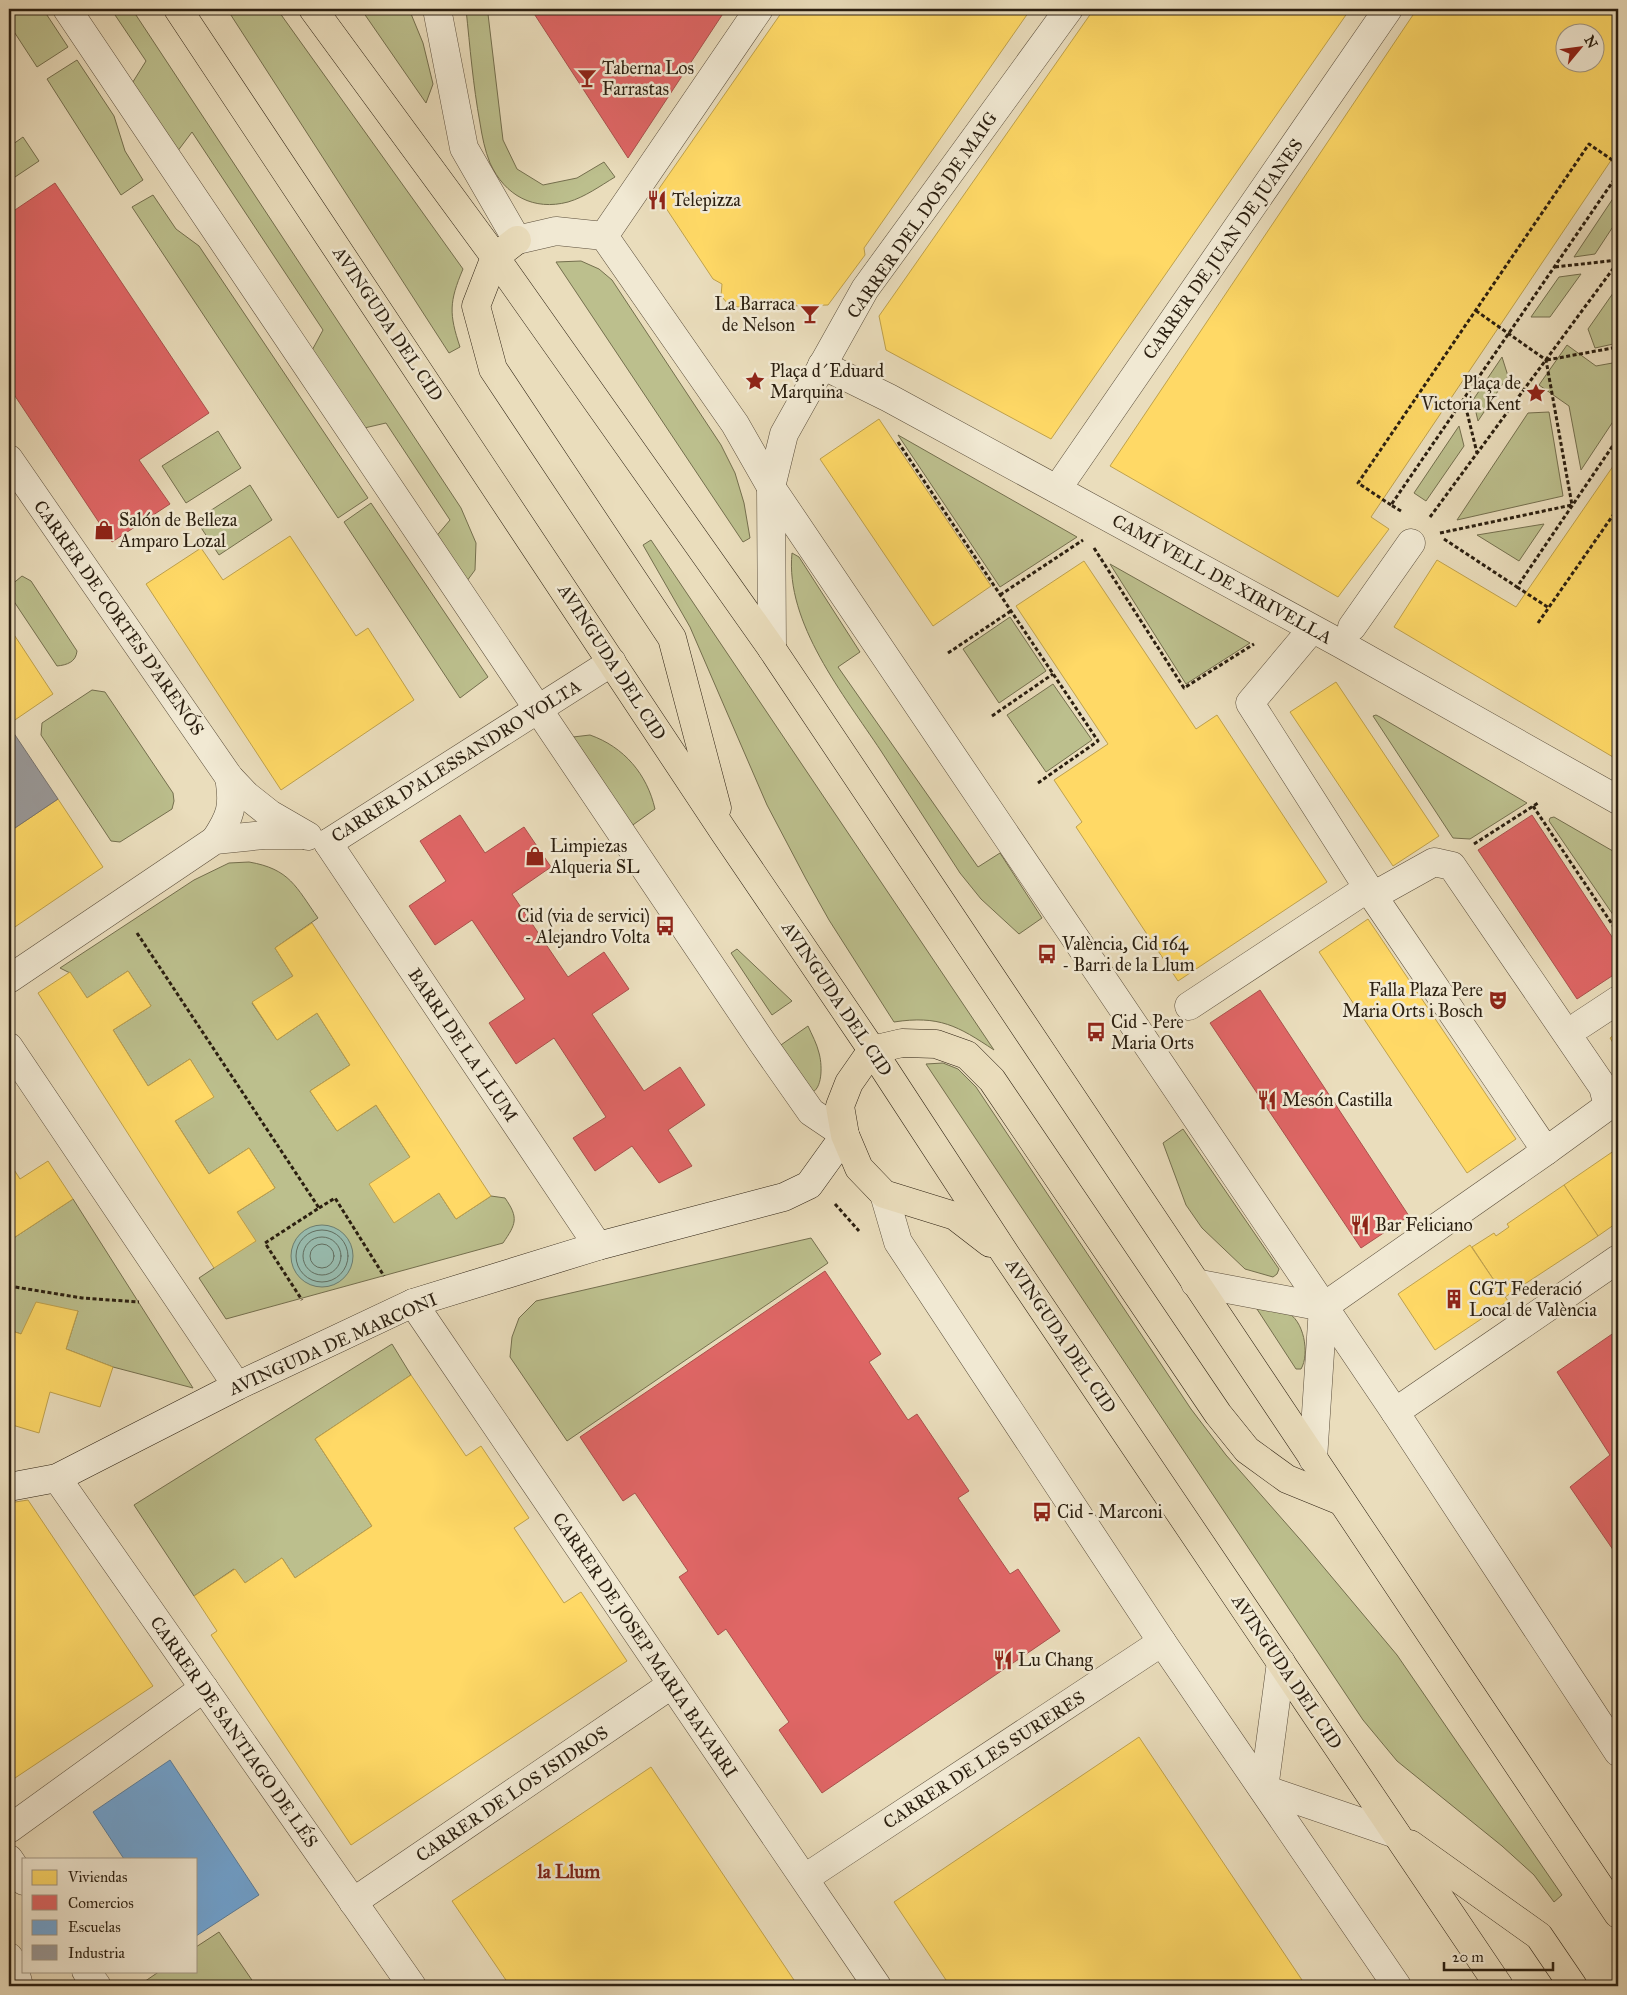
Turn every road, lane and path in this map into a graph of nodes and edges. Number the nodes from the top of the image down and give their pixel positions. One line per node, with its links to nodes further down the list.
1 (67, 9): 47 (street)
2 (178, 9): 45 (main road, AVINGUDA DEL CID)
3 (313, 9): 12 (main road)
4 (437, 9): 11 (street)
5 (759, 9): 10 (street)
6 (1069, 9): 19 (street, CARRER DEL DOS DE MAIG)
7 (1388, 9): 26 (street, CARRER DE JUAN DE JUANES)
8 (1618, 164): 15 (path)
9 (1618, 174): 14 (path)
10 (604, 236): 11 (street); 25 (street)
11 (517, 240): 12 (main road)
12 (495, 257): 43 (main road); 54 (main road)
13 (1618, 261): 14 (path); 18 (path)
14 (1554, 267): 16 (path)
15 (1475, 310): 16 (path); 27 (path)
16 (1509, 334): 18 (path); 20 (path)
17 (1618, 347): 18 (path)
18 (1546, 360): 23 (path); 28 (path)
19 (822, 365): 25 (street, CARRER DEL DOS DE MAIG); 26 (street, CAMÍ VELL DE XIRIVELLA)
20 (1464, 400): 23 (path); 27 (path)
21 (1618, 438): 28 (path)
22 (897, 440): 36 (path)
23 (1477, 453): 31 (path)
24 (9, 459): 49 (street, CARRER DE CORTES D'ARENÓS)
25 (771, 487): 43 (street, CARRER DEL DOS DE MAIG); 80 (street)
26 (1057, 489): 41 (street, CAMÍ VELL DE XIRIVELLA)
27 (1391, 505): 30 (path)
28 (1572, 505): 35 (path); 35 (path)
29 (1618, 508): 37 (path)
30 (1407, 515)
31 (1429, 518)
32 (1087, 537): 36 (path)
33 (1411, 543): 40 (street)
34 (1093, 545): 42 (path)
35 (1516, 587): 37 (path)
36 (1000, 595): 38 (path)
37 (1549, 608): 39 (path)
38 (1011, 611): 44 (path); 46 (path)
39 (1538, 624)
40 (1352, 627)
41 (1312, 629): 51 (street, CAMÍ VELL DE XIRIVELLA); 58 (street)
42 (1262, 639)
43 (772, 649): 75 (main road)
44 (948, 653)
45 (612, 662): 47 (street, CARRER D'ALESSANDRO VOLTA); 54 (main road, AVINGUDA DEL CID)
46 (1053, 674): 48 (path); 50 (path)
47 (539, 708): 55 (street, CARRER D'ALESSANDRO VOLTA); 67 (street)
48 (992, 716)
49 (229, 777): 55 (street, CARRER DE CORTES D'ARENÓS); 56 (street, CARRER DE CORTES D'ARENÓS)
50 (1038, 783)
51 (1618, 800)
52 (1538, 803): 53 (path)
53 (1533, 806): 57 (path); 60 (path)
54 (724, 832): 66 (main road, AVINGUDA DEL CID)
55 (318, 839): 56 (street, CARRER D'ALESSANDRO VOLTA); 71 (street, BARRI DE LA LLUM)
56 (215, 840): 61 (street, CARRER D'ALESSANDRO VOLTA)
57 (1471, 846)
58 (1371, 892): 63 (street); 68 (street); 68 (street)
59 (135, 930): 70 (path)
60 (1618, 933)
61 (9, 978)
62 (1618, 1000): 64 (street)
63 (1189, 1006)
64 (1580, 1025)
65 (9, 1047): 81 (street)
66 (872, 1050): 67 (main road); 72 (main road, AVINGUDA DEL CID); 86 (main road)
67 (845, 1135): 69 (main road); 71 (street, AVINGUDA DE MARCONI)
68 (1546, 1151): 80 (street)
69 (884, 1194): 72 (main road); 87 (street)
70 (319, 1208): 74 (path); 77 (path)
71 (598, 1246): 79 (street, AVINGUDA DE MARCONI)
72 (1006, 1255): 88 (main road, AVINGUDA DEL CID)
73 (1618, 1259): 82 (street)
74 (384, 1276)
75 (1195, 1283): 80 (street); 83 (main road)
76 (9, 1286): 78 (path)
77 (302, 1300)
78 (142, 1302)
79 (413, 1303): 81 (street, AVINGUDA DE MARCONI); 89 (street, CARRER DE JOSEP MARIA BAYARRI)
80 (1323, 1308): 82 (street); 83 (street)
81 (237, 1386): 84 (street, AVINGUDA DE MARCONI)
82 (1394, 1412): 91 (street)
83 (1313, 1459): 86 (main road)
84 (57, 1478): 85 (street, AVINGUDA DE MARCONI); 90 (street, CARRER DE SANTIAGO DE LÉS)
85 (9, 1487)
86 (1341, 1501): 99 (main road)
87 (1162, 1642): 92 (street); 97 (street, CARRER DE LES SURERES)
88 (1281, 1662): 92 (street); 94 (main road, AVINGUDA DEL CID)
89 (671, 1685): 97 (street, CARRER DE JOSEP MARIA BAYARRI); 98 (street, CARRER DE LOS ISIDROS)
90 (204, 1688): 93 (street); 98 (street, CARRER DE SANTIAGO DE LÉS)
91 (1618, 1752)
92 (1264, 1789): 94 (street); 106 (street)
93 (9, 1829)
94 (1396, 1834): 107 (main road, AVINGUDA DEL CID); 108 (main road)
95 (9, 1859): 96 (street)
96 (22, 1878)
97 (804, 1878): 105 (street, CARRER DE JOSEP MARIA BAYARRI)
98 (353, 1902): 104 (street, CARRER DE SANTIAGO DE LÉS)
99 (1618, 1914)
100 (9, 1957): 102 (street)
101 (87, 1972): 103 (street)
102 (19, 1986)
103 (97, 1986)
104 (412, 1986)
105 (877, 1986)
106 (1397, 1986)
107 (1499, 1986)
108 (1573, 1986)

